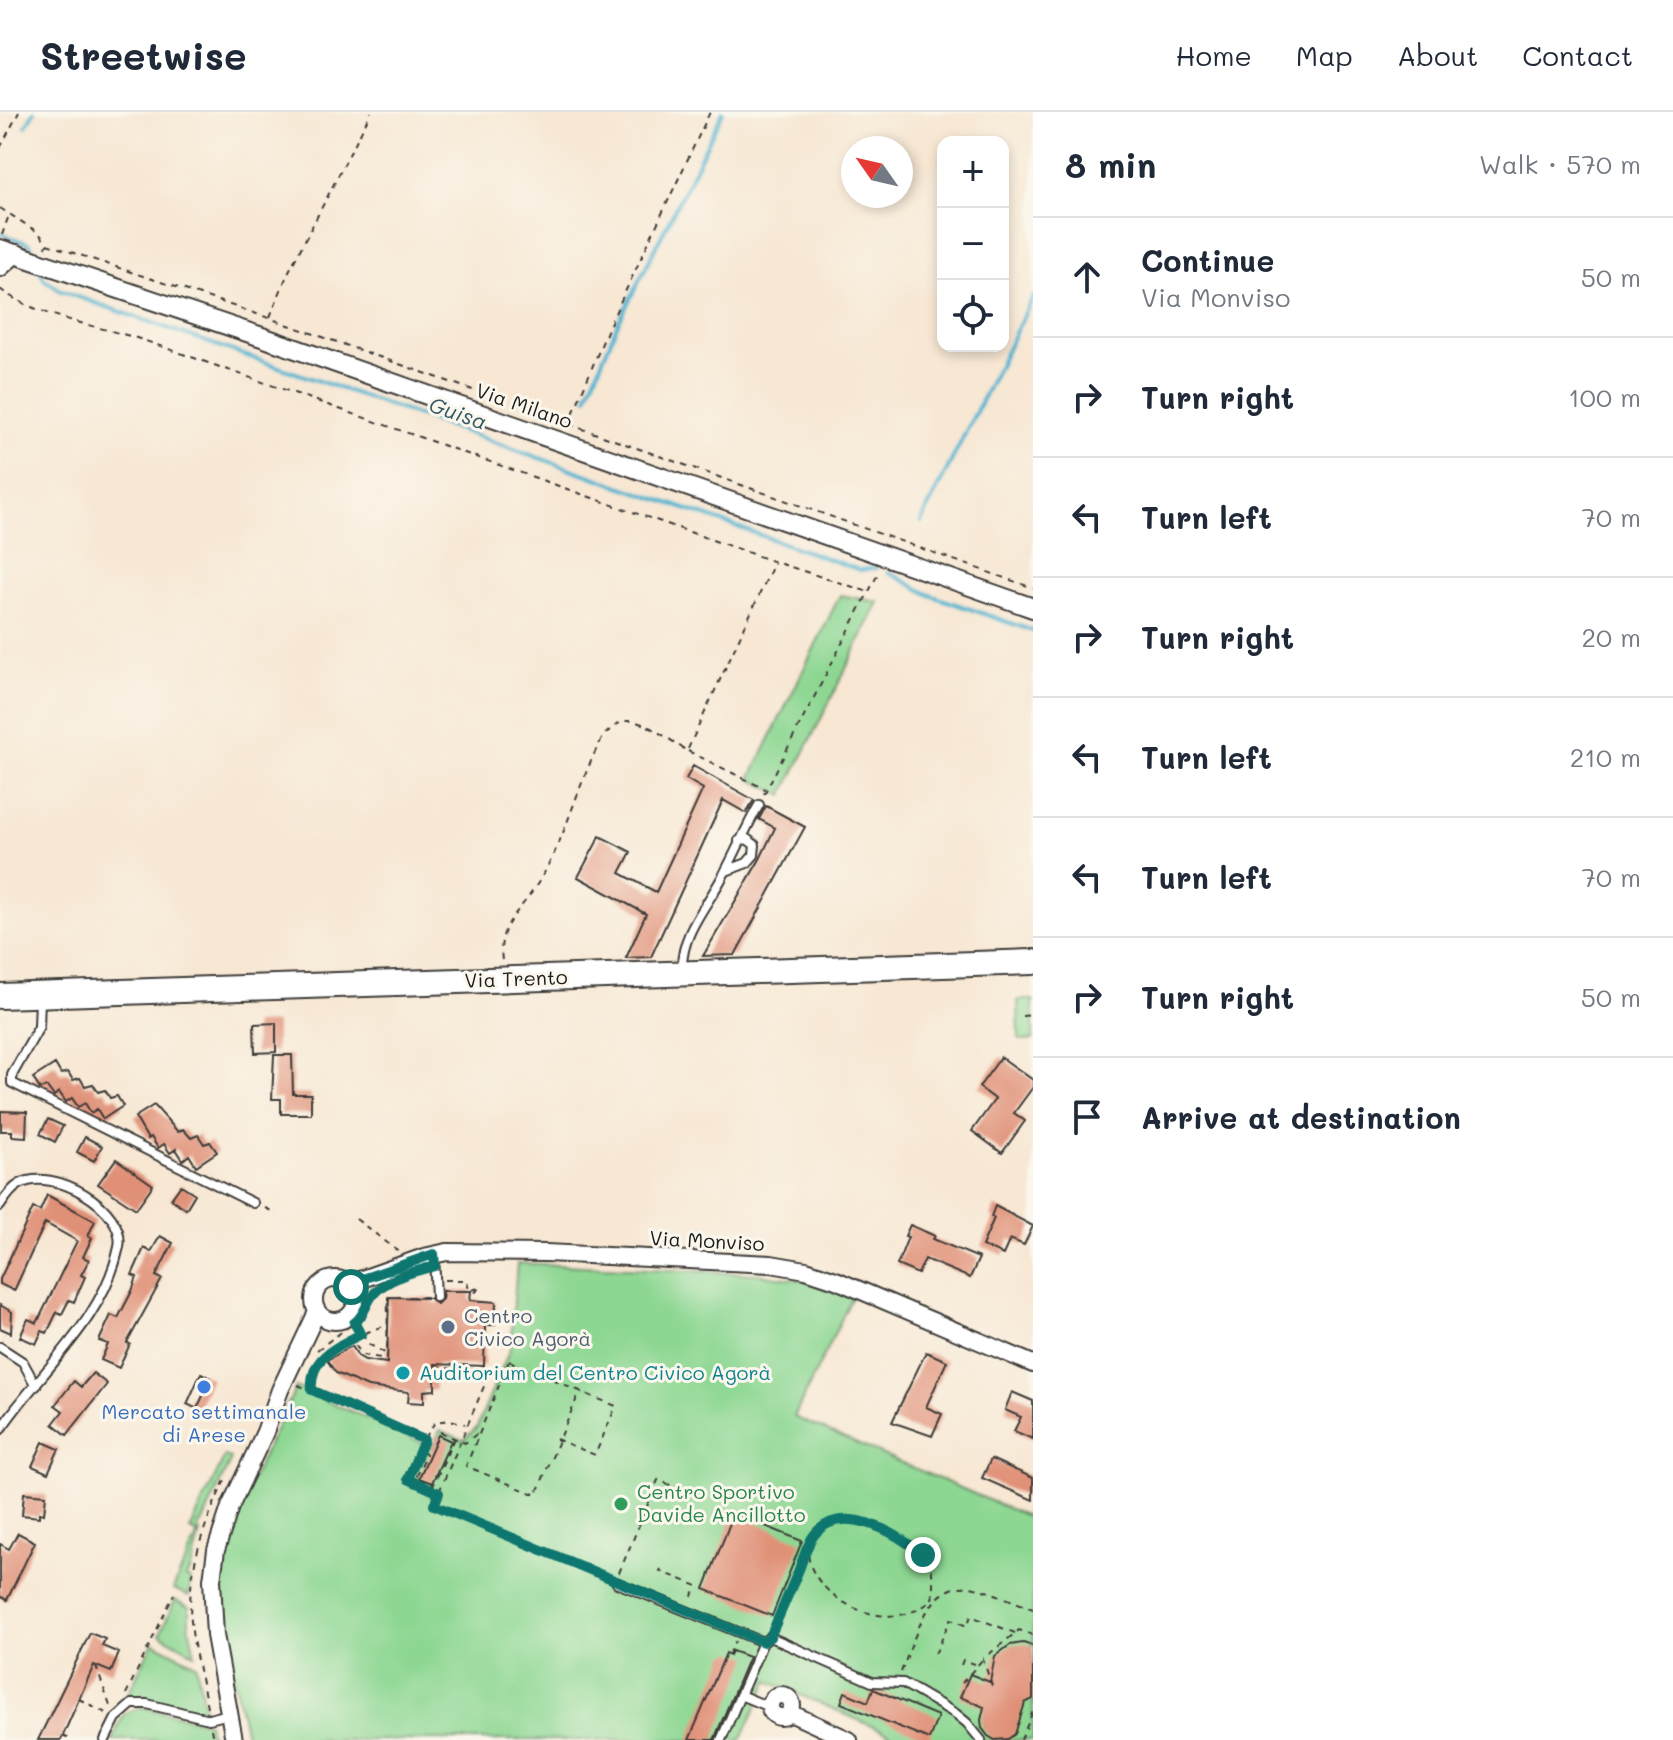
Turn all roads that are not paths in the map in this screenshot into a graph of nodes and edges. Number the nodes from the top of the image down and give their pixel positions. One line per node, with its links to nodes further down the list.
1 (6, 247): 2 (street); 3 (street, Via Milano)
2 (0, 268)
3 (1033, 608)
4 (759, 805): 5 (lane)
5 (738, 841): 6 (lane); 6 (lane)
6 (726, 871): 8 (lane)
7 (1033, 962): 8 (main road, Via Trento)
8 (682, 975): 9 (main road, Via Trento)
9 (40, 994): 10 (main road, Via Trento); 11 (lane)
10 (0, 996)
11 (253, 1203)
12 (0, 1206): 19 (lane)
13 (434, 1254): 14 (street, Via Monviso); 15 (lane); 18 (street, Via Monviso)
14 (351, 1288): 16 (street); 16 (street)
15 (436, 1297)
16 (321, 1315): 25 (street)
17 (0, 1347): 19 (lane)
18 (1033, 1364)
19 (36, 1386): 20 (lane)
20 (0, 1430)
21 (616, 1582): 22 (lane)
22 (766, 1640): 23 (lane); 30 (lane)
23 (740, 1695): 24 (lane); 28 (lane)
24 (769, 1707): 29 (street)
25 (229, 1714): 26 (lane); 27 (street)
26 (105, 1740)
27 (234, 1740)
28 (721, 1740)
29 (849, 1740)
30 (981, 1740)

